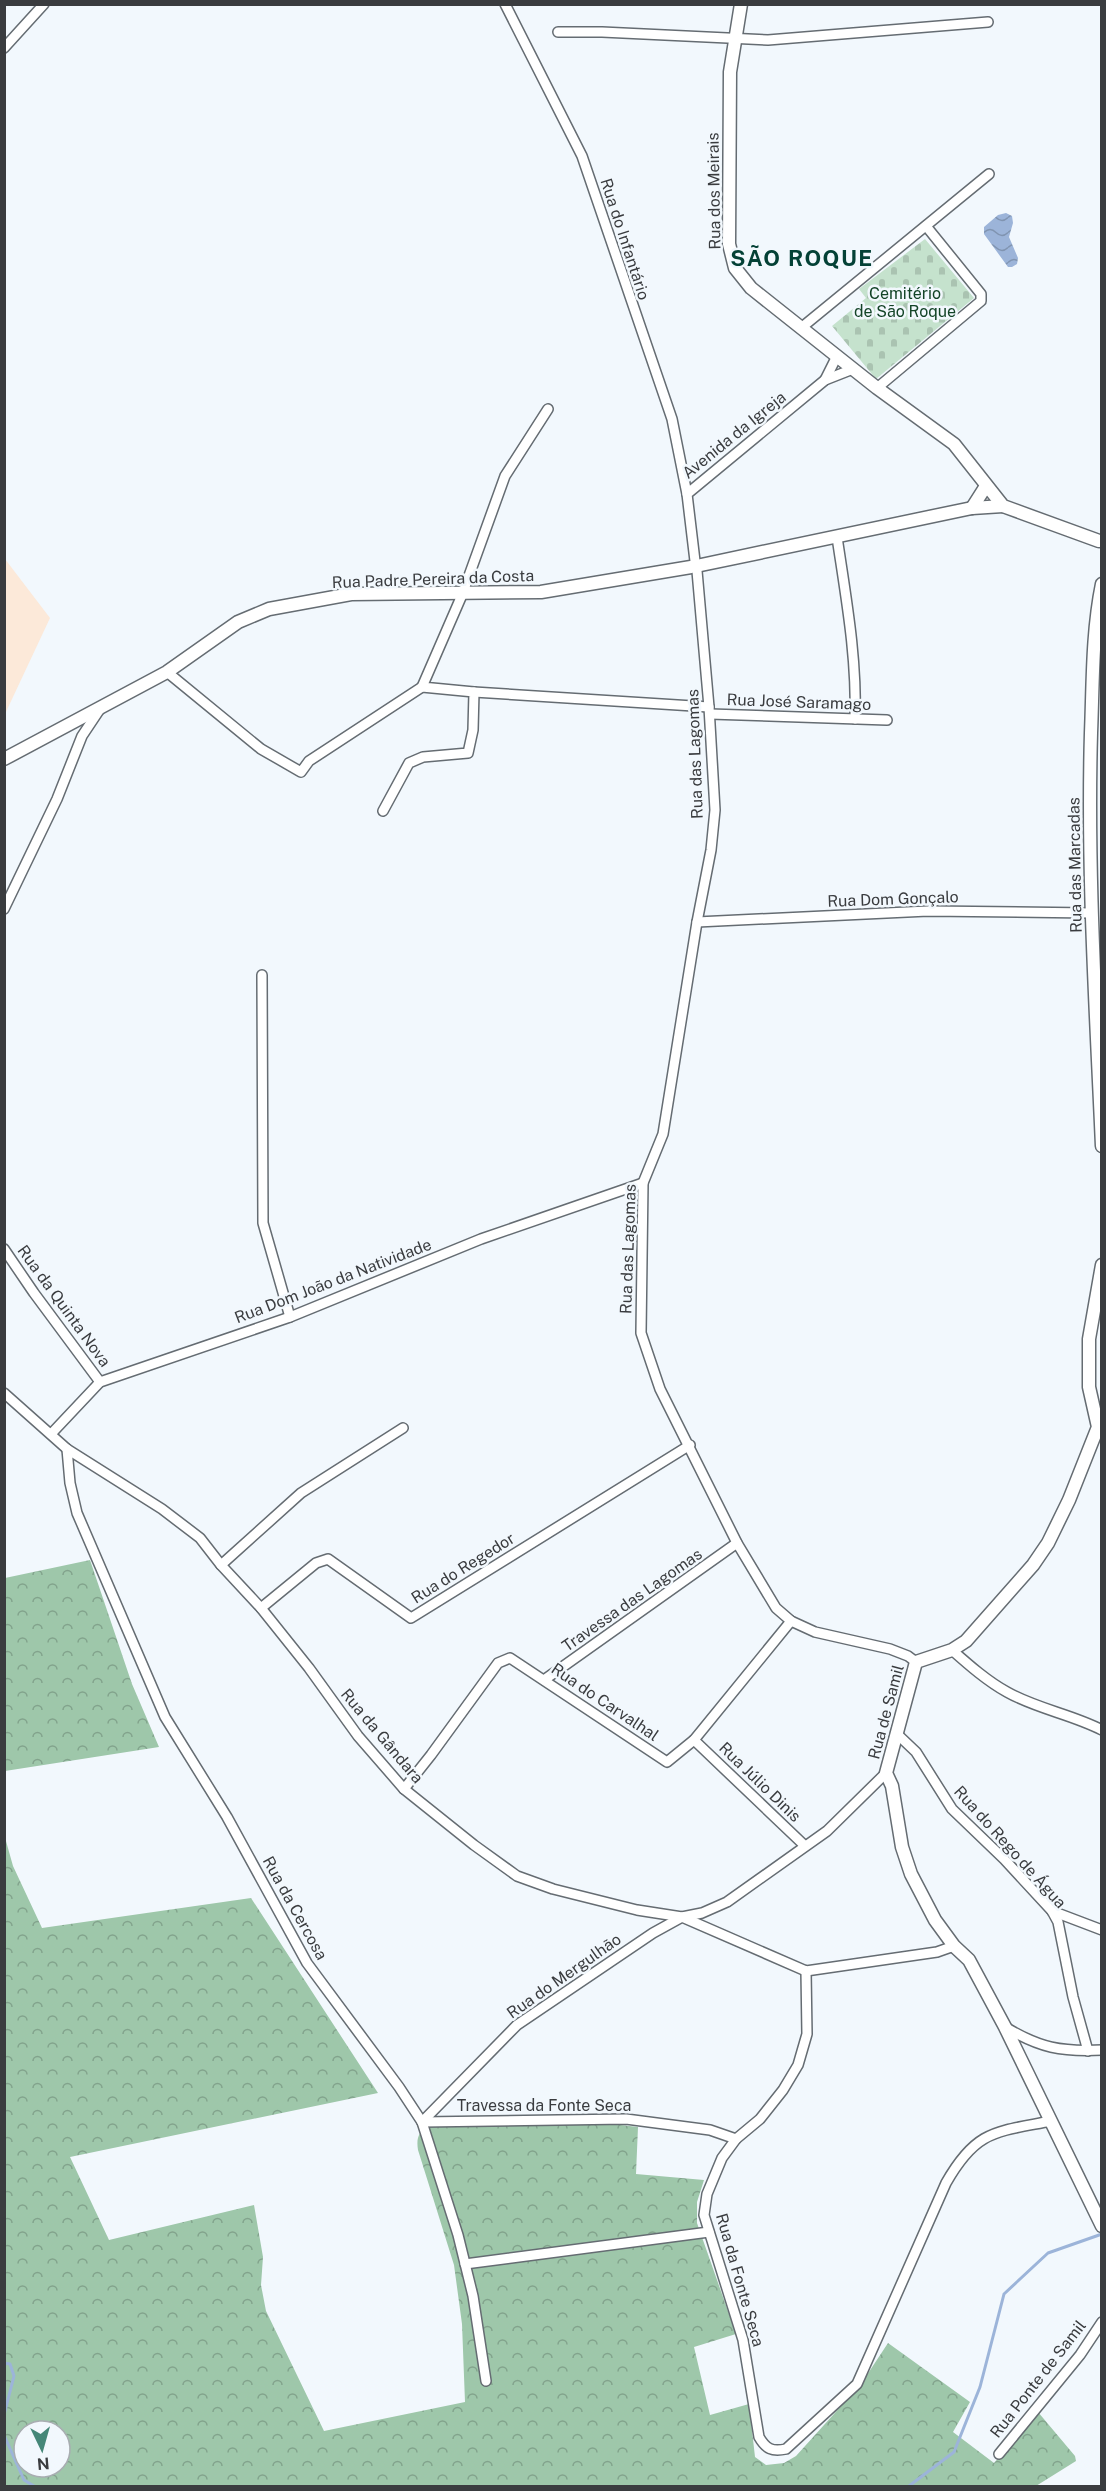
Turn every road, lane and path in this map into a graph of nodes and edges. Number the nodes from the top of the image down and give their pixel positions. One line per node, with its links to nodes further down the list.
1 (44, 4): 7 (street)
2 (505, 4): 16 (street, Rua do Infantário)
3 (741, 4): 6 (street, Rua dos Meirais)
4 (988, 22): 6 (street)
5 (558, 32): 6 (street)
6 (736, 38): 10 (street, Rua dos Meirais)
7 (4, 48)
8 (989, 174): 9 (street)
9 (926, 226): 10 (street); 13 (street)
10 (801, 328): 11 (street, Rua dos Meirais)
11 (845, 362): 12 (street, Avenida da Igreja); 12 (street, Avenida da Igreja); 13 (street, Rua dos Meirais)
12 (825, 380): 16 (street, Avenida da Igreja)
13 (877, 388): 15 (street, Rua dos Meirais)
14 (548, 409): 23 (street)
15 (986, 486): 17 (street, Rua dos Meirais); 18 (street)
16 (687, 494): 21 (street, Avenida da Igreja)
17 (1003, 506): 18 (street, Rua Padre Pereira da Costa); 20 (street)
18 (972, 508): 19 (street, Rua Padre Pereira da Costa)
19 (837, 537): 21 (street, Rua Padre Pereira da Costa); 29 (street)
20 (1101, 542)
21 (696, 566): 23 (street, Rua Padre Pereira da Costa); 28 (street, Rua das Lagomas)
22 (1101, 584): 34 (street, Rua das Marcadas)
23 (462, 595): 24 (street, Rua Padre Pereira da Costa); 25 (street)
24 (167, 672): 25 (street); 27 (street, Rua Padre Pereira da Costa)
25 (422, 687): 26 (street, Rua José Saramago)
26 (474, 692): 28 (street, Rua José Saramago); 32 (street)
27 (100, 709): 31 (street); 33 (street, Rua Padre Pereira da Costa)
28 (710, 710): 29 (street, Rua José Saramago); 35 (street, Rua das Lagomas)
29 (855, 718): 30 (street, Rua José Saramago)
30 (887, 720)
31 (4, 759)
32 (383, 811)
33 (4, 909)
34 (1091, 913): 35 (street, Rua Dom Gonçalo); 36 (street, Rua das Marcadas)
35 (697, 922): 39 (street, Rua das Lagomas)
36 (1098, 946): 38 (street, Rua das Marcadas)
37 (262, 975): 42 (street)
38 (1101, 1146)
39 (643, 1183): 42 (street, Rua Dom João da Natividade); 48 (street, Rua das Lagomas)
40 (4, 1249): 43 (street, Rua da Quinta Nova)
41 (1101, 1264): 46 (street, Rua de Samil)
42 (290, 1317): 43 (street, Rua Dom João da Natividade)
43 (100, 1382): 47 (street, Rua Dom João da Natividade)
44 (4, 1394): 47 (street, Rua da Gândara)
45 (403, 1428): 51 (street)
46 (1100, 1428): 54 (street, Rua de Samil)
47 (51, 1434): 49 (street, Rua da Gândara)
48 (690, 1445): 50 (street, Rua das Lagomas); 52 (street, Rua do Regedor)
49 (67, 1449): 51 (street, Rua da Gândara); 72 (street, Rua da Cercosa)
50 (737, 1543): 53 (street, Rua das Lagomas); 56 (street, Travessa das Lagomas)
51 (221, 1565): 52 (street, Rua da Gândara)
52 (261, 1608): 61 (street, Rua da Gândara)
53 (791, 1621): 55 (street, Rua das Lagomas); 59 (street, Rua do Carvalhal)
54 (952, 1650): 55 (street, Rua de Samil); 57 (street)
55 (916, 1662): 58 (street, Rua de Samil)
56 (544, 1680): 59 (street, Rua do Carvalhal); 61 (street, Rua do Carvalhal)
57 (1101, 1730)
58 (896, 1733): 60 (street, Rua de Samil); 63 (street, Rua do Rego de Água)
59 (694, 1740): 62 (street, Rua Júlio Dinis)
60 (886, 1773): 62 (street, Rua da Gândara); 66 (street, Rua de Samil)
61 (404, 1789): 64 (street, Rua da Gândara)
62 (804, 1845): 64 (street, Rua da Gândara)
63 (1052, 1911): 65 (street); 70 (street, Rua do Rego de Água)
64 (682, 1917): 67 (street); 72 (street, Rua do Mergulhão)
65 (1101, 1930)
66 (954, 1946): 67 (street); 68 (street, Rua de Samil)
67 (806, 1971): 73 (street, Rua da Fonte Seca)
68 (1005, 2027): 70 (street); 71 (street, Rua de Samil)
69 (1101, 2050): 70 (street)
70 (1088, 2051)
71 (1051, 2121): 74 (street, Rua de Samil); 77 (street, Rua da Fonte Seca)
72 (422, 2122): 73 (street, Travessa da Fonte Seca); 78 (street, Rua da Cercosa)
73 (736, 2139): 77 (street, Rua da Fonte Seca)
74 (1086, 2199): 75 (street); 76 (street, Rua de Samil)
75 (1101, 2202)
76 (1099, 2222)
77 (709, 2232): 78 (street)
78 (465, 2264): 80 (street, Rua da Cercosa)
79 (1101, 2322): 81 (street, Rua Ponte de Samil)
80 (486, 2381)
81 (999, 2454)

